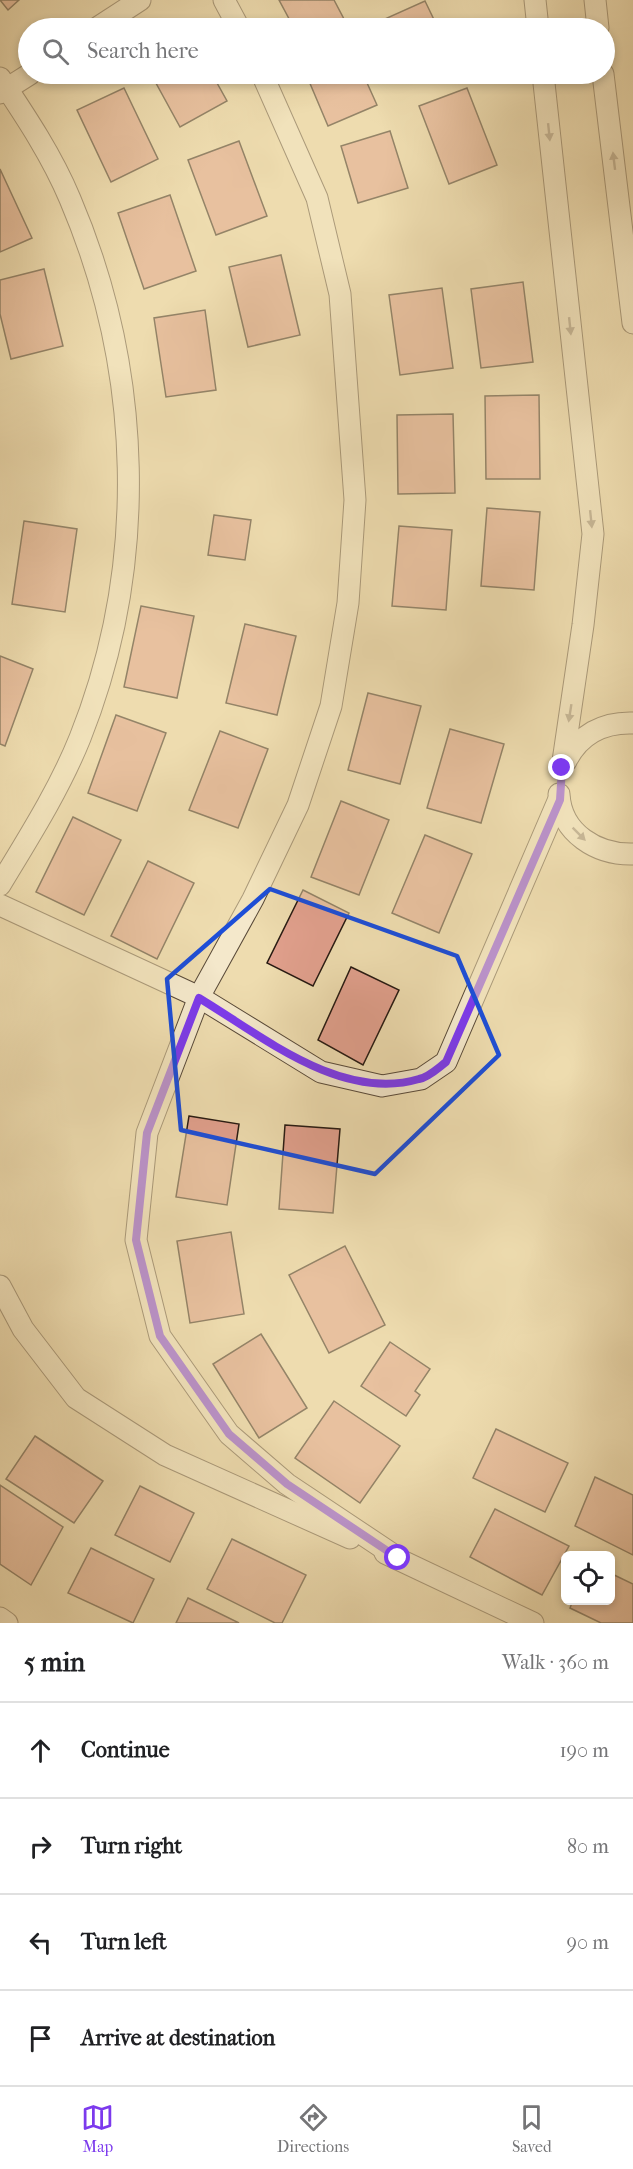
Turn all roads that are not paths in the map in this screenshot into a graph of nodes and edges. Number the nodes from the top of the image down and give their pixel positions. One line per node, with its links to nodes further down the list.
1 (140, 0): 5 (street)
2 (224, 0): 6 (street)
3 (535, 0): 7 (street)
4 (595, 0): 8 (street)
5 (112, 18)
6 (233, 18)
7 (537, 18)
8 (597, 18)
9 (18, 80): 13 (street)
10 (266, 84): 21 (street)
11 (544, 84): 16 (street, one-way to 16)
12 (604, 84): 14 (street, one-way to 12)
13 (2, 87): 19 (street)
14 (633, 323)
15 (633, 723): 16 (street)
16 (562, 768): 17 (street)
17 (560, 800): 18 (street, one-way to 18); 21 (street)
18 (633, 854)
19 (0, 885)
20 (0, 905): 21 (street)
21 (199, 998): 23 (street)
22 (0, 1286): 23 (street)
23 (398, 1558): 26 (street)
24 (0, 1621): 25 (street)
25 (7, 1623)
26 (533, 1623)

